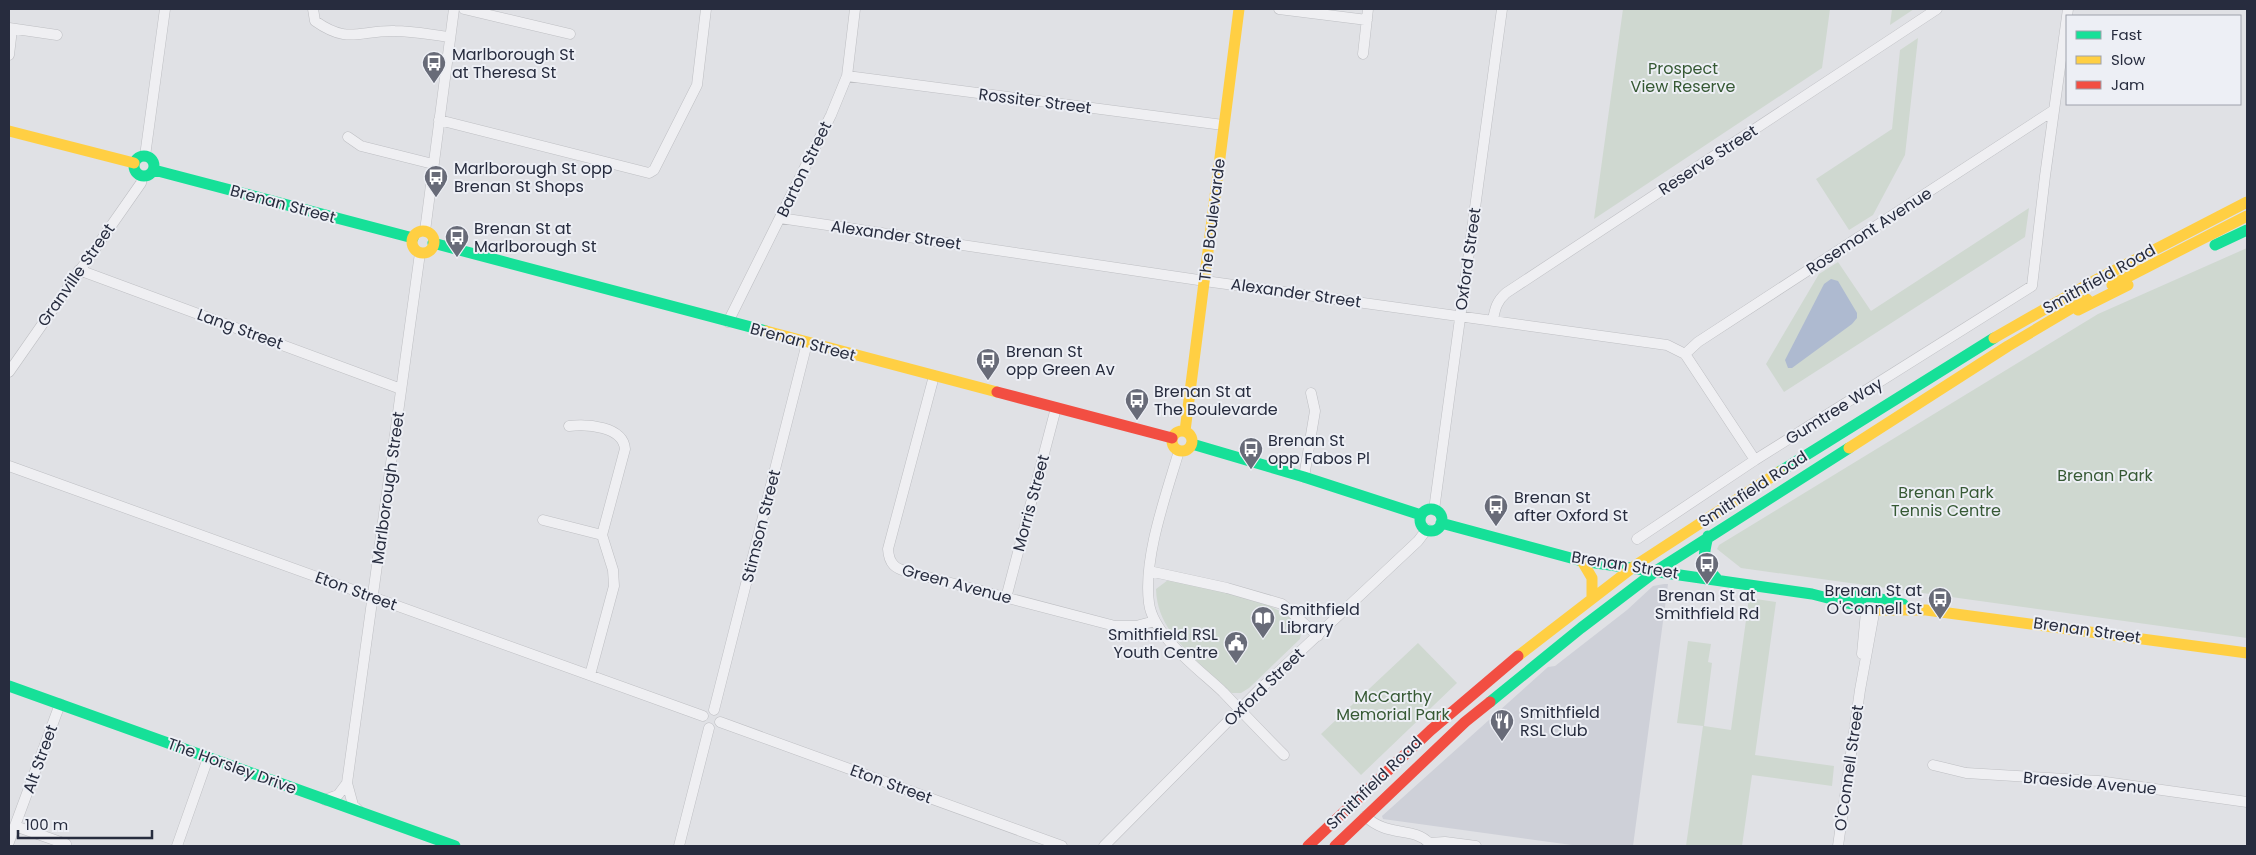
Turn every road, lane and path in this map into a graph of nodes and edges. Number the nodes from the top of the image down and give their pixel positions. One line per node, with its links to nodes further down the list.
1 (165, 9): 27 (street)
2 (313, 9): 16 (street)
3 (454, 9): 16 (street)
4 (464, 9): 14 (street)
5 (706, 9): 23 (street)
6 (856, 9): 20 (street, Barton Street)
7 (1239, 9): 24 (main road, The Boulevarde)
8 (1279, 9): 12 (street)
9 (1368, 9): 12 (street)
10 (1502, 9): 44 (street, Oxford Street)
11 (1937, 9): 45 (street, Reserve Street)
12 (1367, 20): 18 (street)
13 (10, 28): 15 (street); 19 (street)
14 (570, 34)
15 (57, 35)
16 (450, 37): 23 (street)
17 (2066, 37): 21 (street)
18 (1363, 54)
19 (9, 55)
20 (848, 76): 24 (street, Rossiter Street); 35 (street, Barton Street)
21 (2063, 78): 22 (street)
22 (2054, 110): 49 (street, Rosemont Avenue); 60 (street, Gumtree Way)
23 (439, 120): 29 (street)
24 (1223, 125): 43 (main road, The Boulevarde)
25 (9, 131): 28 (main road)
26 (348, 137): 29 (street)
27 (145, 156): 28 (main road); 30 (main road)
28 (134, 163): 31 (main road)
29 (432, 164): 37 (street)
30 (154, 170): 31 (main road); 38 (main road, Brenan Street)
31 (142, 176): 42 (street, Granville Street)
32 (2247, 190): 41 (main road)
33 (2247, 202): 41 (main road, Smithfield Road)
34 (2247, 216): 48 (main road, Smithfield Road)
35 (780, 218): 43 (street, Alexander Street); 46 (street, Barton Street)
36 (2247, 230): 48 (main road)
37 (425, 232): 38 (main road); 39 (main road)
38 (413, 238): 40 (main road)
39 (434, 243): 40 (main road); 46 (main road, Brenan Street)
40 (420, 252): 52 (street, Marlborough Street)
41 (2131, 261): 72 (main road, Smithfield Road)
42 (80, 270): 50 (street, Granville Street); 52 (street, Lang Street)
43 (1204, 280): 44 (street, Alexander Street); 56 (main road, The Boulevarde)
44 (1460, 316): 45 (street, Alexander Street); 63 (street, Oxford Street)
45 (1493, 320): 49 (street, Alexander Street)
46 (728, 322): 47 (main road, Brenan Street)
47 (807, 343): 51 (main road, Brenan Street); 91 (street, Stimson Street)
48 (2008, 346): 69 (main road, Smithfield Road)
49 (1685, 354): 60 (street)
50 (9, 372)
51 (934, 376): 54 (main road, Brenan Street); 80 (street, Green Avenue)
52 (402, 389): 79 (street, Marlborough Street)
53 (1311, 392): 62 (street)
54 (1056, 408): 57 (main road, Brenan Street); 80 (street, Morris Street)
55 (569, 426): 68 (street)
56 (1185, 431): 57 (main road); 58 (main road)
57 (1172, 438): 59 (main road)
58 (1192, 444): 59 (main road); 62 (main road)
59 (1179, 451): 73 (street)
60 (1756, 460): 70 (street, Gumtree Way)
61 (9, 466): 79 (street, Eton Street)
62 (1304, 477): 64 (main road)
63 (1434, 510): 64 (main road); 66 (main road)
64 (1421, 515): 67 (main road)
65 (543, 520): 68 (street)
66 (1441, 523): 67 (main road); 71 (main road, Brenan Street)
67 (1427, 530): 85 (street, Oxford Street)
68 (602, 535): 88 (street)
69 (1708, 536): 74 (main road, Smithfield Road); 75 (main road)
70 (1637, 539)
71 (1582, 561): 72 (main road, Brenan Street); 81 (main road)
72 (1632, 568): 74 (main road, Brenan Street); 81 (main road, Smithfield Road)
73 (1149, 571): 84 (street); 85 (street)
74 (1656, 571): 75 (main road, Brenan Street); 76 (main road, Smithfield Road)
75 (1717, 579): 77 (main road, Brenan Street)
76 (1635, 587): 86 (main road); 103 (main road, Smithfield Road)
77 (1812, 594): 78 (main road, Brenan Street); 82 (main road, Brenan Street)
78 (1873, 597): 82 (main road); 83 (main road, Brenan Street)
79 (373, 598): 88 (street, Eton Street); 99 (street, Marlborough Street)
80 (1006, 598): 84 (street, Green Avenue)
81 (1592, 598): 113 (main road, Smithfield Road)
82 (1871, 610): 83 (main road, Brenan Street); 116 (street, O'Connell Street)
83 (1926, 610): 87 (main road, Brenan Street)
84 (1155, 621): 92 (street)
85 (1318, 636): 92 (street, Oxford Street)
86 (1564, 651)
87 (2247, 652)
88 (590, 675): 93 (street, Eton Street)
89 (9, 686): 90 (main road, The Horsley Drive)
90 (60, 704): 97 (main road, The Horsley Drive); 104 (street, Alt Street)
91 (714, 710): 93 (street); 94 (street)
92 (1239, 711): 96 (street); 112 (street, Oxford Street)
93 (703, 716): 95 (street)
94 (720, 722): 95 (street); 111 (street, Eton Street)
95 (709, 728): 110 (street)
96 (1284, 755)
97 (208, 758): 100 (main road, The Horsley Drive); 108 (street)
98 (1933, 765): 101 (street, Braeside Avenue)
99 (347, 783): 100 (street); 102 (street, Marlborough Street)
100 (325, 800): 102 (main road, The Horsley Drive)
101 (2247, 802)
102 (360, 812): 109 (main road, The Horsley Drive)
103 (1365, 816): 107 (street); 114 (main road, Smithfield Road)
104 (15, 826): 105 (street, Alt Street); 106 (street)
105 (9, 842)
106 (66, 844)
107 (1428, 844): 115 (street)
108 (177, 846)
109 (455, 846)
110 (678, 846)
111 (1062, 846)
112 (1104, 846)
113 (1308, 846)
114 (1335, 846)
115 (1476, 846)
116 (1838, 846)

